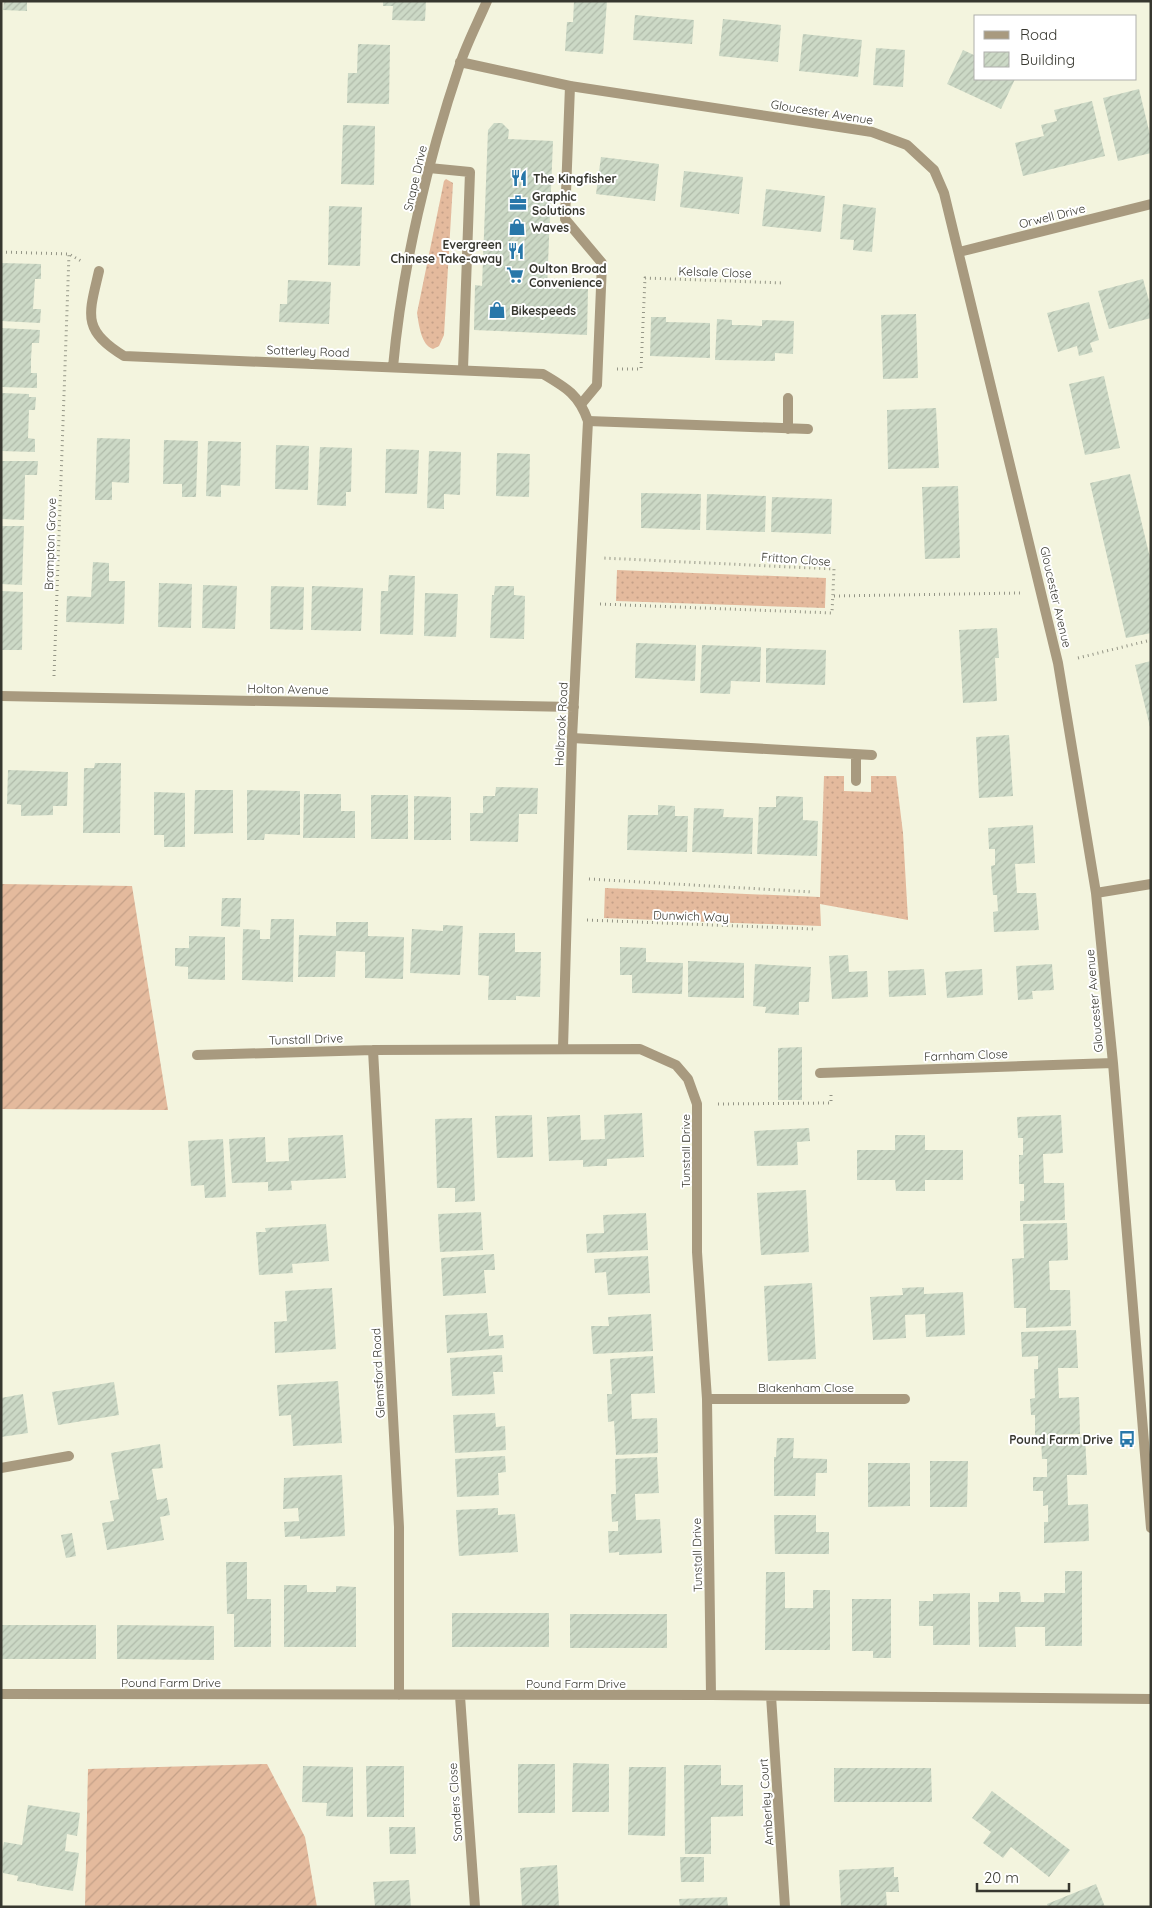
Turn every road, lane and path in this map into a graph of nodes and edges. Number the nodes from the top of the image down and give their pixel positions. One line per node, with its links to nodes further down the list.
1 (487, 1): 2 (street, Snape Drive)
2 (460, 62): 3 (street, Gloucester Avenue); 4 (street, Snape Drive)
3 (570, 86): 7 (street, Gloucester Avenue); 13 (street)
4 (429, 168): 11 (street, Snape Drive); 12 (street)
5 (1151, 204): 7 (street, Orwell Drive)
6 (1, 252): 8 (path)
7 (959, 252): 20 (street, Gloucester Avenue)
8 (69, 254): 9 (path); 26 (path, Brampton Grove)
9 (99, 271): 11 (street, Sotterley Road)
10 (784, 283): 13 (path, Kelsale Close)
11 (393, 367): 12 (street, Sotterley Road)
12 (463, 369): 15 (street, Sotterley Road)
13 (598, 384): 15 (street)
14 (788, 398): 17 (street)
15 (582, 403): 16 (street, Holbrook Road)
16 (588, 421): 17 (street); 19 (street, Holbrook Road)
17 (788, 429): 18 (street)
18 (808, 429)
19 (581, 557): 21 (path, Fritton Close); 22 (street, Holbrook Road)
20 (1042, 593): 21 (path); 24 (street, Gloucester Avenue)
21 (834, 596): 22 (path)
22 (580, 603): 27 (street, Holbrook Road)
23 (1151, 640): 24 (path)
24 (1058, 662): 35 (street, Gloucester Avenue)
25 (1, 696): 26 (street, Holton Avenue)
26 (53, 697): 27 (street, Holton Avenue)
27 (574, 707): 28 (street, Holbrook Road)
28 (572, 738): 29 (street); 32 (street, Holbrook Road)
29 (856, 754): 30 (street); 31 (street)
30 (872, 754)
31 (856, 781)
32 (568, 878): 34 (path); 36 (street, Holbrook Road)
33 (1151, 884): 35 (street)
34 (813, 892)
35 (1096, 893): 41 (street, Gloucester Avenue)
36 (567, 919): 37 (path, Dunwich Way); 38 (street, Holbrook Road)
37 (814, 929)
38 (563, 1048): 39 (street, Tunstall Drive); 44 (street, Tunstall Drive)
39 (373, 1050): 40 (street, Tunstall Drive); 52 (street, Glemsford Road)
40 (197, 1055)
41 (1113, 1063): 43 (street, Farnham Close); 49 (street, Gloucester Avenue)
42 (820, 1072): 43 (street, Farnham Close)
43 (831, 1072): 44 (path)
44 (697, 1104): 46 (street, Tunstall Drive)
45 (906, 1399): 46 (street, Blakenham Close)
46 (707, 1400): 53 (street, Tunstall Drive)
47 (69, 1456): 48 (street)
48 (1, 1468)
49 (1148, 1468): 50 (street, Gloucester Avenue)
50 (1151, 1528)
51 (1, 1694): 52 (street, Pound Farm Drive)
52 (399, 1695): 54 (street, Pound Farm Drive)
53 (711, 1695): 54 (street, Pound Farm Drive); 55 (street, Pound Farm Drive)
54 (460, 1696): 57 (street, Sanders Close)
55 (771, 1696): 56 (street, Pound Farm Drive); 58 (street, Amberley Court)
56 (1151, 1699)
57 (475, 1907)
58 (785, 1907)

